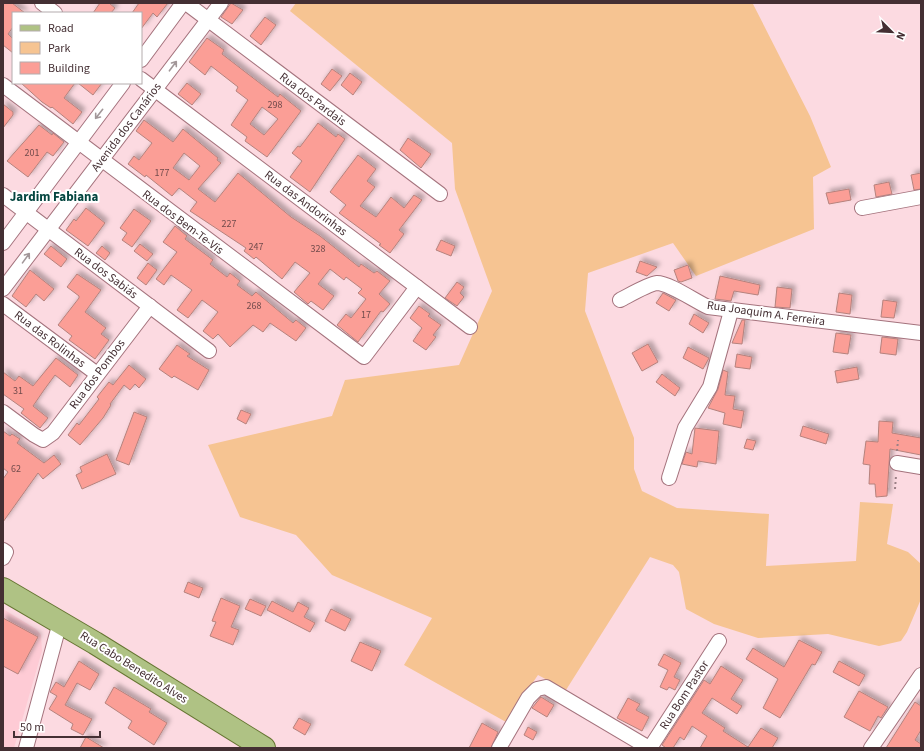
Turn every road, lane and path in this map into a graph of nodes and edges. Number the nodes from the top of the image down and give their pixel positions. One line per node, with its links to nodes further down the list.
1 (42, 3): 4 (street)
2 (185, 3): 5 (street, Rua dos Pardais); 6 (street)
3 (221, 3): 5 (street, Avenida dos Canários)
4 (54, 12)
5 (208, 20): 10 (street, Avenida dos Canários, one-way to 5); 13 (street, Rua dos Pardais)
6 (142, 59)
7 (142, 80): 10 (street, Rua das Andorinhas)
8 (122, 84): 11 (street, one-way to 11)
9 (3, 85): 11 (street, Rua dos Bem-Te-Vis)
10 (155, 89): 12 (street, Avenida dos Canários); 20 (street, Rua das Andorinhas)
11 (78, 142): 12 (street, Rua dos Bem-Te-Vis); 17 (street)
12 (101, 159): 18 (street, Avenida dos Canários); 20 (street, Rua dos Bem-Te-Vis)
13 (440, 194)
14 (3, 196): 17 (street, Rua dos Sabiás)
15 (921, 197): 16 (street)
16 (862, 208)
17 (26, 212): 18 (street, Rua dos Sabiás); 19 (street)
18 (48, 229): 21 (street, Avenida dos Canários, one-way to 18); 24 (street, Rua dos Sabiás)
19 (3, 243)
20 (417, 287): 26 (street, Rua das Andorinhas)
21 (3, 290)
22 (620, 300): 25 (street, Rua Joaquim A. Ferreira)
23 (3, 304): 29 (street, Rua das Rolinhas)
24 (150, 306): 28 (street, Rua dos Sabiás); 29 (street, Rua dos Pombos)
25 (731, 311): 27 (street, Rua Joaquim A. Ferreira); 33 (street)
26 (470, 327)
27 (921, 333)
28 (209, 351)
29 (97, 374): 30 (street, Rua dos Pombos)
30 (3, 412)
31 (897, 463): 32 (street)
32 (921, 467)
33 (669, 478)
34 (3, 550): 35 (street)
35 (3, 558)
36 (3, 589): 37 (main road, Rua Cabo Benedito Alves)
37 (60, 622): 40 (street); 41 (main road, Rua Cabo Benedito Alves)
38 (719, 641): 43 (street, Rua Bom Pastor)
39 (921, 675): 44 (street)
40 (31, 746)
41 (264, 748)
42 (499, 748): 43 (street)
43 (649, 748)
44 (871, 748)

